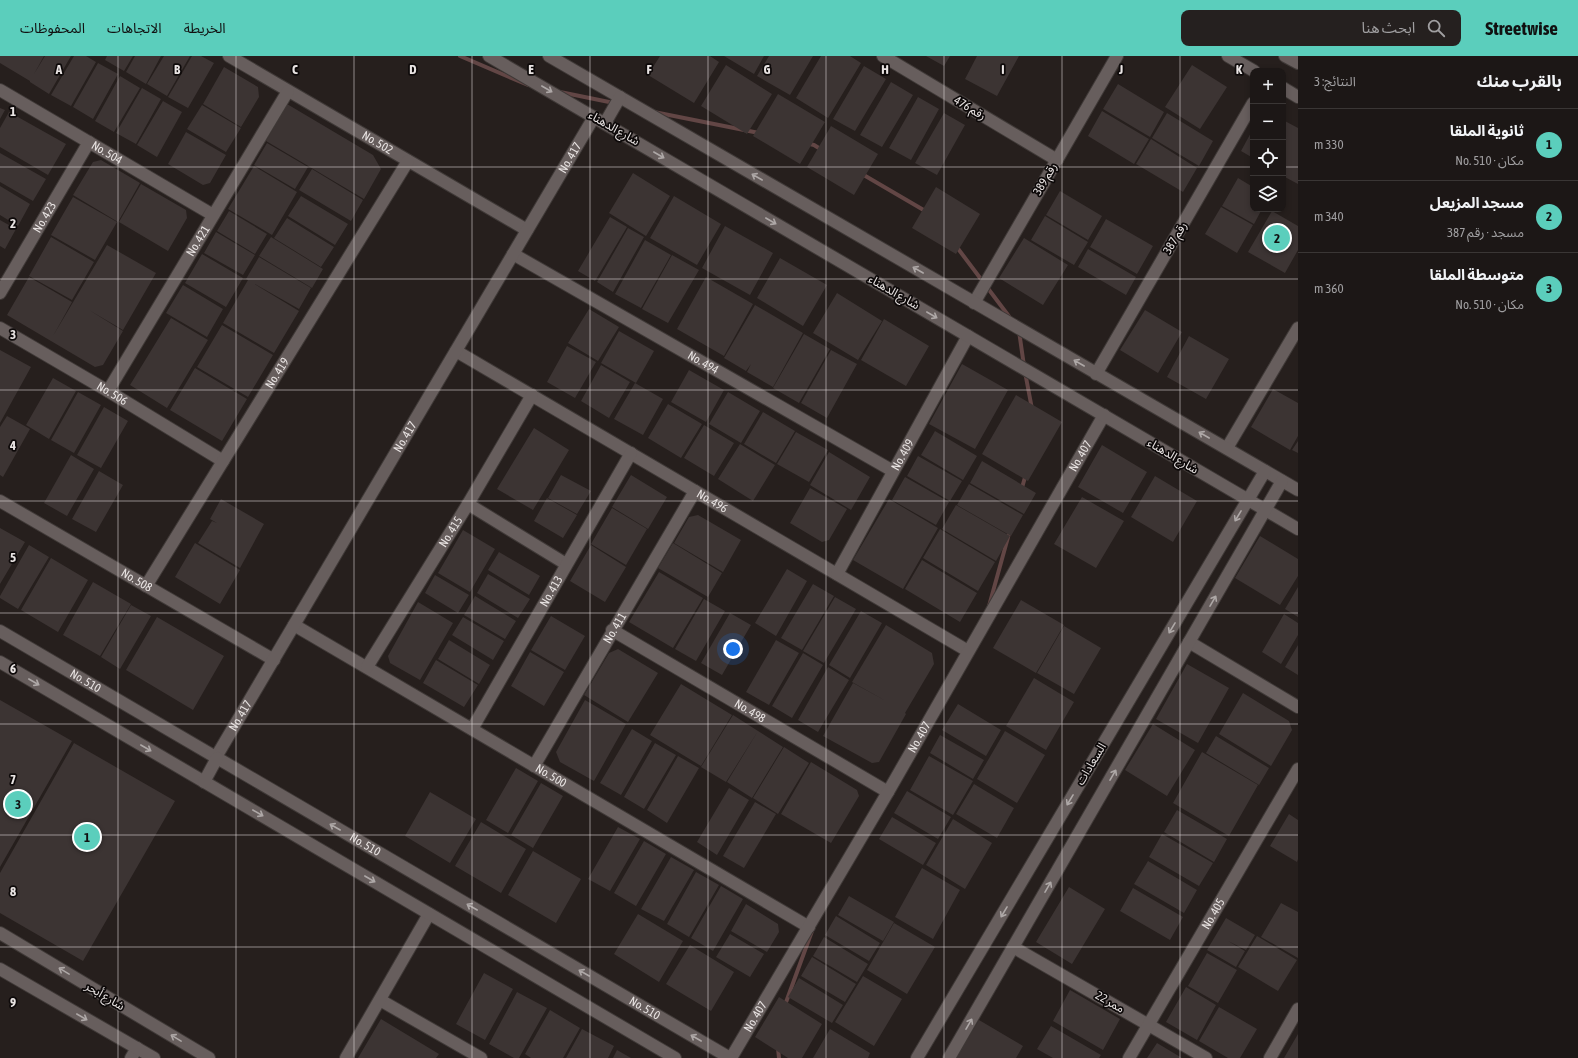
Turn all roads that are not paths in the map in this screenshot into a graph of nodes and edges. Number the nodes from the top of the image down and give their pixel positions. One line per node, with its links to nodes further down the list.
1 (229, 56): 12 (street, No. 502)
2 (489, 56): 16 (street, شارع الدهناء, one-way to 16)
3 (549, 56): 13 (street)
4 (883, 56): 19 (street, رقم 476)
5 (1117, 56): 19 (street, رقم 389)
6 (1228, 56): 9 (street)
7 (1285, 56): 8 (street)
8 (1298, 63)
9 (1250, 69)
10 (0, 90): 18 (street, No. 504)
11 (1286, 90): 14 (street)
12 (288, 91): 20 (street, No. 502); 21 (street, No. 421)
13 (620, 97): 17 (street); 25 (street, one-way to 13)
14 (1298, 97)
15 (1250, 109): 30 (street, رقم 387)
16 (594, 117): 17 (street, شارع الدهناء); 22 (street, No. 417)
17 (605, 123): 28 (street, شارع الدهناء, one-way to 28)
18 (90, 142): 21 (street, No. 504); 24 (street, No. 423)
19 (1057, 160): 25 (street, رقم 389)
20 (408, 161): 22 (street, No. 502); 36 (street, No. 419)
21 (213, 215): 31 (street, No. 421)
22 (527, 230): 23 (street, No. 417)
23 (513, 254): 29 (street, No. 417); 37 (street, No. 494)
24 (0, 293)
25 (974, 303): 30 (street, one-way to 25)
26 (0, 328): 31 (street, No. 506)
27 (1298, 328): 34 (street)
28 (968, 336): 33 (street, شارع الدهناء); 37 (street, No. 409)
29 (456, 351): 32 (street, No. 496); 50 (street, No. 417)
30 (1096, 374): 34 (street, one-way to 30)
31 (108, 391): 36 (street, No. 506)
32 (532, 395): 35 (street, No. 496); 44 (street, No. 415)
33 (1104, 415): 43 (street, شارع الدهناء); 54 (street, No. 407)
34 (1227, 448): 38 (street)
35 (631, 453): 41 (street, No. 496); 47 (street, No. 413)
36 (223, 461): 49 (street, No. 419)
37 (893, 471): 48 (street, No. 409)
38 (1265, 471): 39 (street); 43 (street, السعادات)
39 (1282, 480): 40 (street); 45 (street, السعادات)
40 (1298, 490)
41 (695, 491): 48 (street, No. 496); 51 (street, No. 411)
42 (0, 501): 49 (street, No. 508)
43 (1248, 501): 45 (street, شارع الدهناء); 80 (street, السعادات, one-way to 80)
44 (468, 504): 47 (street); 57 (street, No. 415)
45 (1265, 510): 46 (street, شارع الدهناء); 53 (street, السعادات, one-way to 45)
46 (1298, 529)
47 (566, 564): 59 (street, No. 413)
48 (837, 574): 54 (street, No. 496)
49 (146, 586): 55 (street, No. 508)
50 (294, 625): 55 (street, No. 417); 57 (street, No. 500)
51 (612, 630): 61 (street, No. 411); 64 (street, No. 498)
52 (0, 631): 60 (street, No. 510)
53 (1189, 642): 58 (street); 68 (street, السعادات, one-way to 53)
54 (968, 651): 64 (street, No. 407)
55 (274, 660): 60 (street, No. 417)
56 (0, 662): 63 (street, one-way to 63)
57 (367, 667): 59 (street, No. 500)
58 (1298, 707)
59 (472, 730): 61 (street, No. 500)
60 (217, 758): 63 (street, No. 417); 79 (street, No. 510, one-way to 60)
61 (534, 766): 66 (street, No. 500)
62 (1298, 769): 72 (street, No. 405)
63 (204, 782): 65 (street, one-way to 65)
64 (888, 792): 66 (street, No. 407)
65 (430, 914): 70 (street); 78 (street)
66 (809, 927): 79 (street, No. 407)
67 (0, 933): 75 (street, شارع أبحر, one-way to 67)
68 (1013, 947): 72 (street, ممر 22); 81 (street, السعادات, one-way to 68)
69 (0, 970): 73 (street, one-way to 73)
70 (380, 1000): 76 (street); 77 (street)
71 (1298, 1010): 84 (street)
72 (1149, 1024): 82 (street, No. 405); 83 (street, ممر 22)
73 (134, 1053): 74 (street)
74 (154, 1058)
75 (209, 1058)
76 (346, 1058)
77 (481, 1058)
78 (674, 1058)
79 (730, 1058)
80 (917, 1058)
81 (949, 1058)
82 (1129, 1058)
83 (1206, 1058)
84 (1270, 1058)

